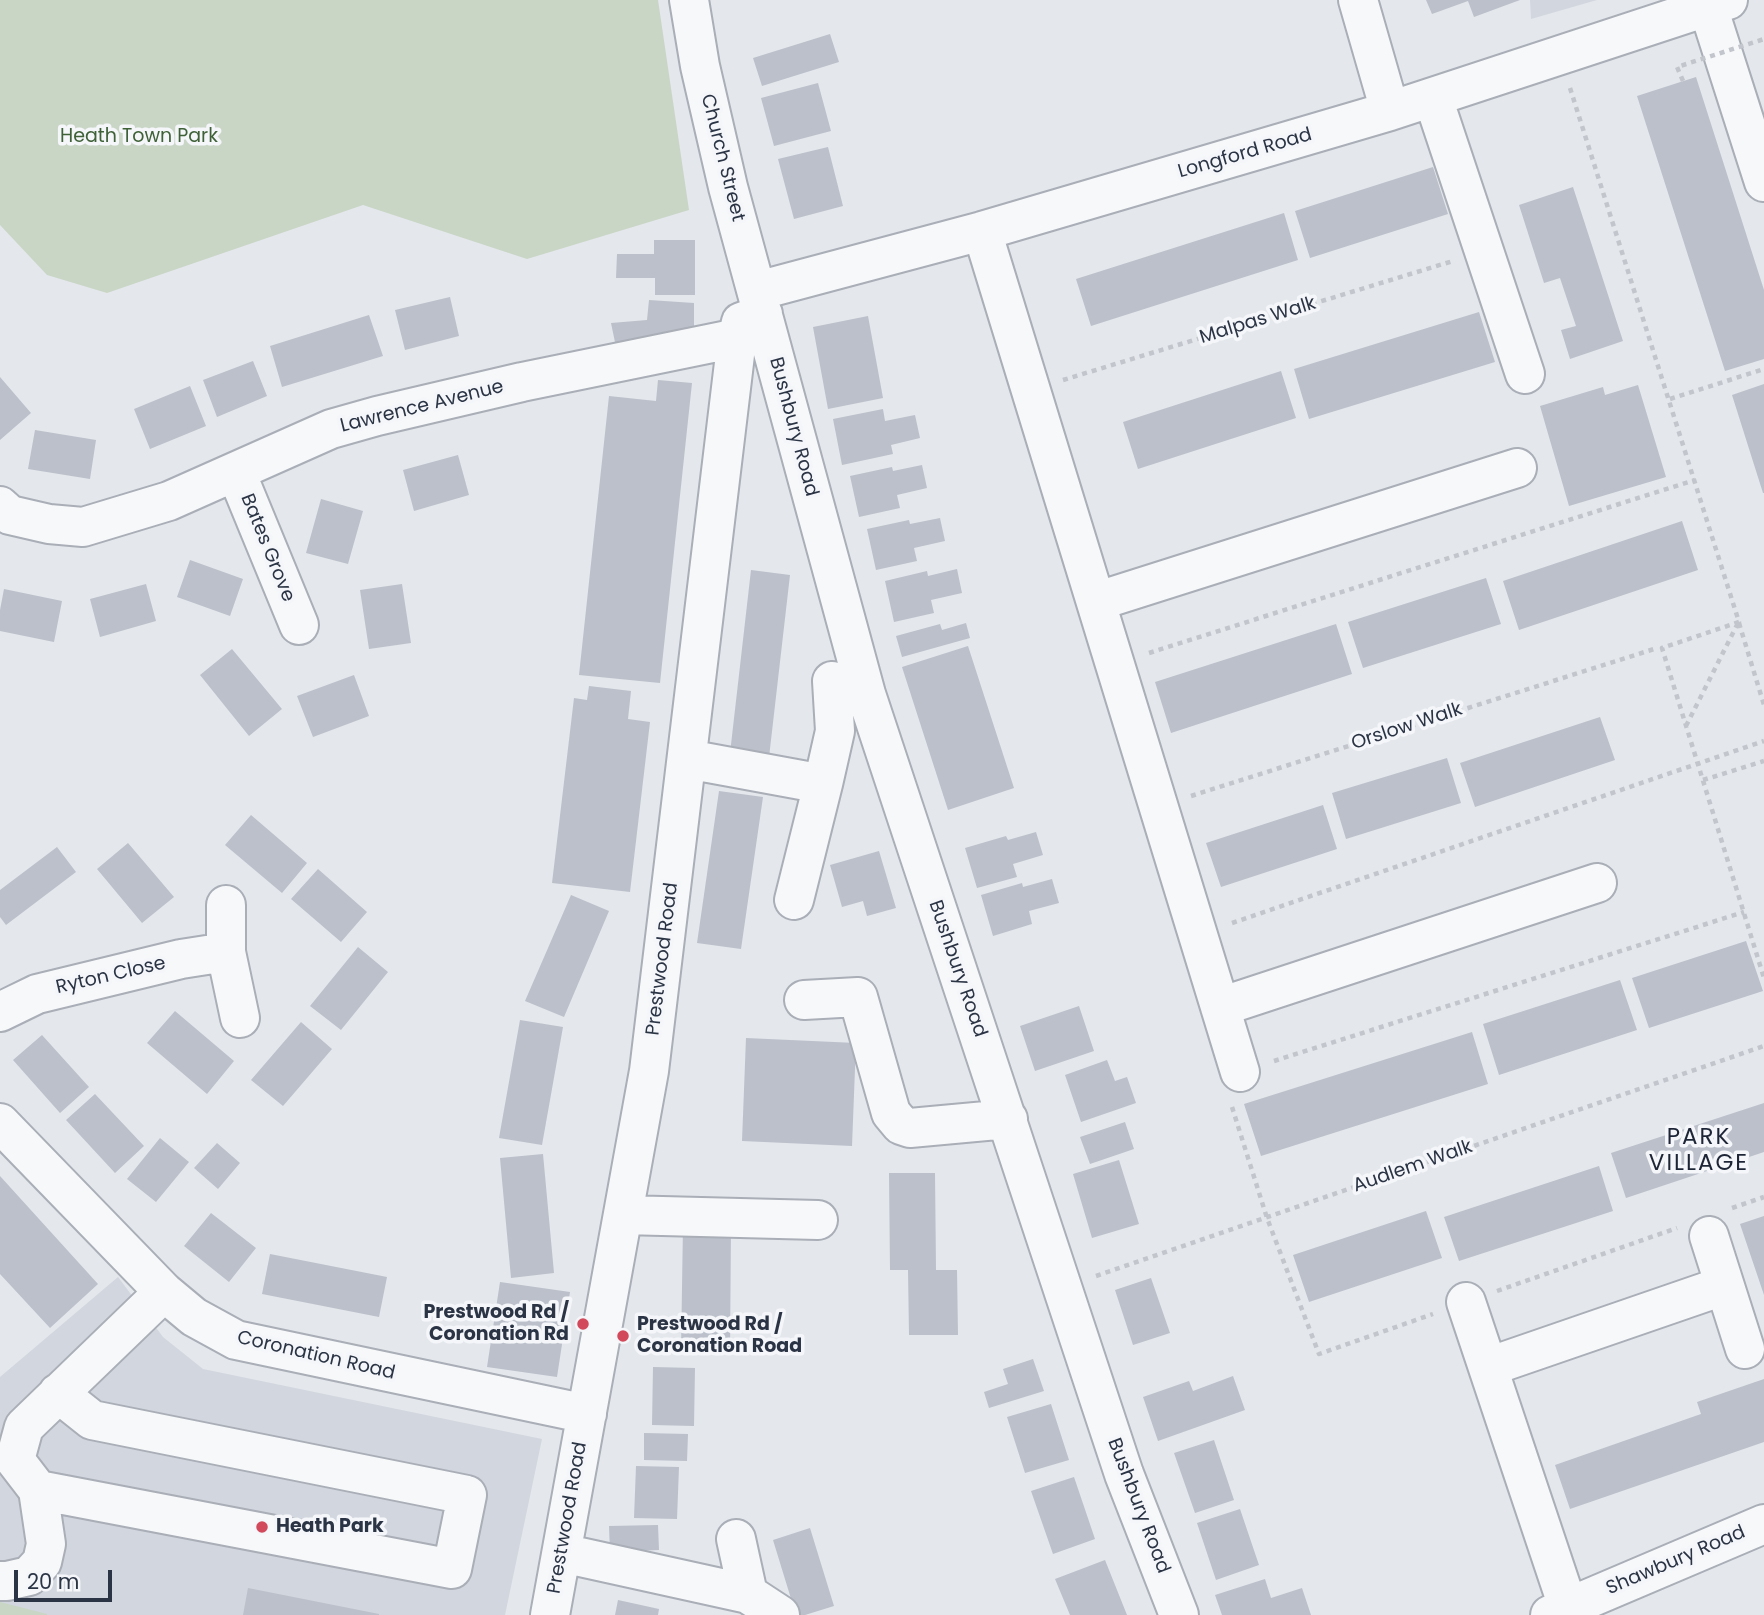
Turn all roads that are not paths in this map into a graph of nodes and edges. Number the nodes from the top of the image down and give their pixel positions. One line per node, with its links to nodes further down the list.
1 (690, 0): 8 (street, Church Street)
2 (1358, 0): 5 (street)
3 (1718, 3): 4 (street, Longford Road); 6 (street)
4 (1433, 98): 5 (street, Longford Road); 9 (street)
5 (1390, 111): 7 (street, Longford Road)
6 (1764, 182)
7 (982, 231): 8 (street, Longford Road); 15 (street)
8 (752, 314): 10 (street, Bushbury Road); 11 (street, Prestwood Road); 13 (street, Lawrence Avenue)
9 (1525, 374)
10 (791, 421): 11 (street); 29 (street, Bushbury Road)
11 (727, 428): 18 (street, Prestwood Road)
12 (1517, 468): 15 (street)
13 (236, 472): 14 (street, Lawrence Avenue); 16 (street, Bates Grove)
14 (0, 506)
15 (1098, 601): 25 (street)
16 (299, 625)
17 (832, 681): 19 (street)
18 (687, 759): 19 (street); 31 (street, Prestwood Road)
19 (823, 784): 21 (street)
20 (1597, 883): 25 (street)
21 (794, 901)
22 (226, 905): 23 (street)
23 (226, 952): 26 (street, Ryton Close); 27 (street)
24 (804, 1000): 29 (street)
25 (1220, 1007): 28 (street)
26 (0, 1012)
27 (240, 1018)
28 (1240, 1072)
29 (1008, 1119): 50 (street, Bushbury Road)
30 (0, 1123): 35 (street, Coronation Road)
31 (623, 1215): 32 (street); 40 (street, Prestwood Road)
32 (818, 1220)
33 (1707, 1224): 34 (street)
34 (1723, 1286): 37 (street); 38 (street)
35 (164, 1292): 39 (street); 40 (street, Coronation Road)
36 (1466, 1302): 38 (street)
37 (1745, 1349)
38 (1488, 1367): 48 (street)
39 (58, 1393): 41 (street); 42 (street)
40 (587, 1414): 45 (street, Prestwood Road)
41 (8, 1465): 42 (street)
42 (38, 1490): 46 (street)
43 (1764, 1524): 48 (street, Shawbury Road)
44 (736, 1539): 47 (street)
45 (562, 1553): 47 (street); 49 (street, Prestwood Road)
46 (0, 1581)
47 (768, 1609)
48 (1559, 1611)
49 (550, 1615)
50 (1179, 1615)

